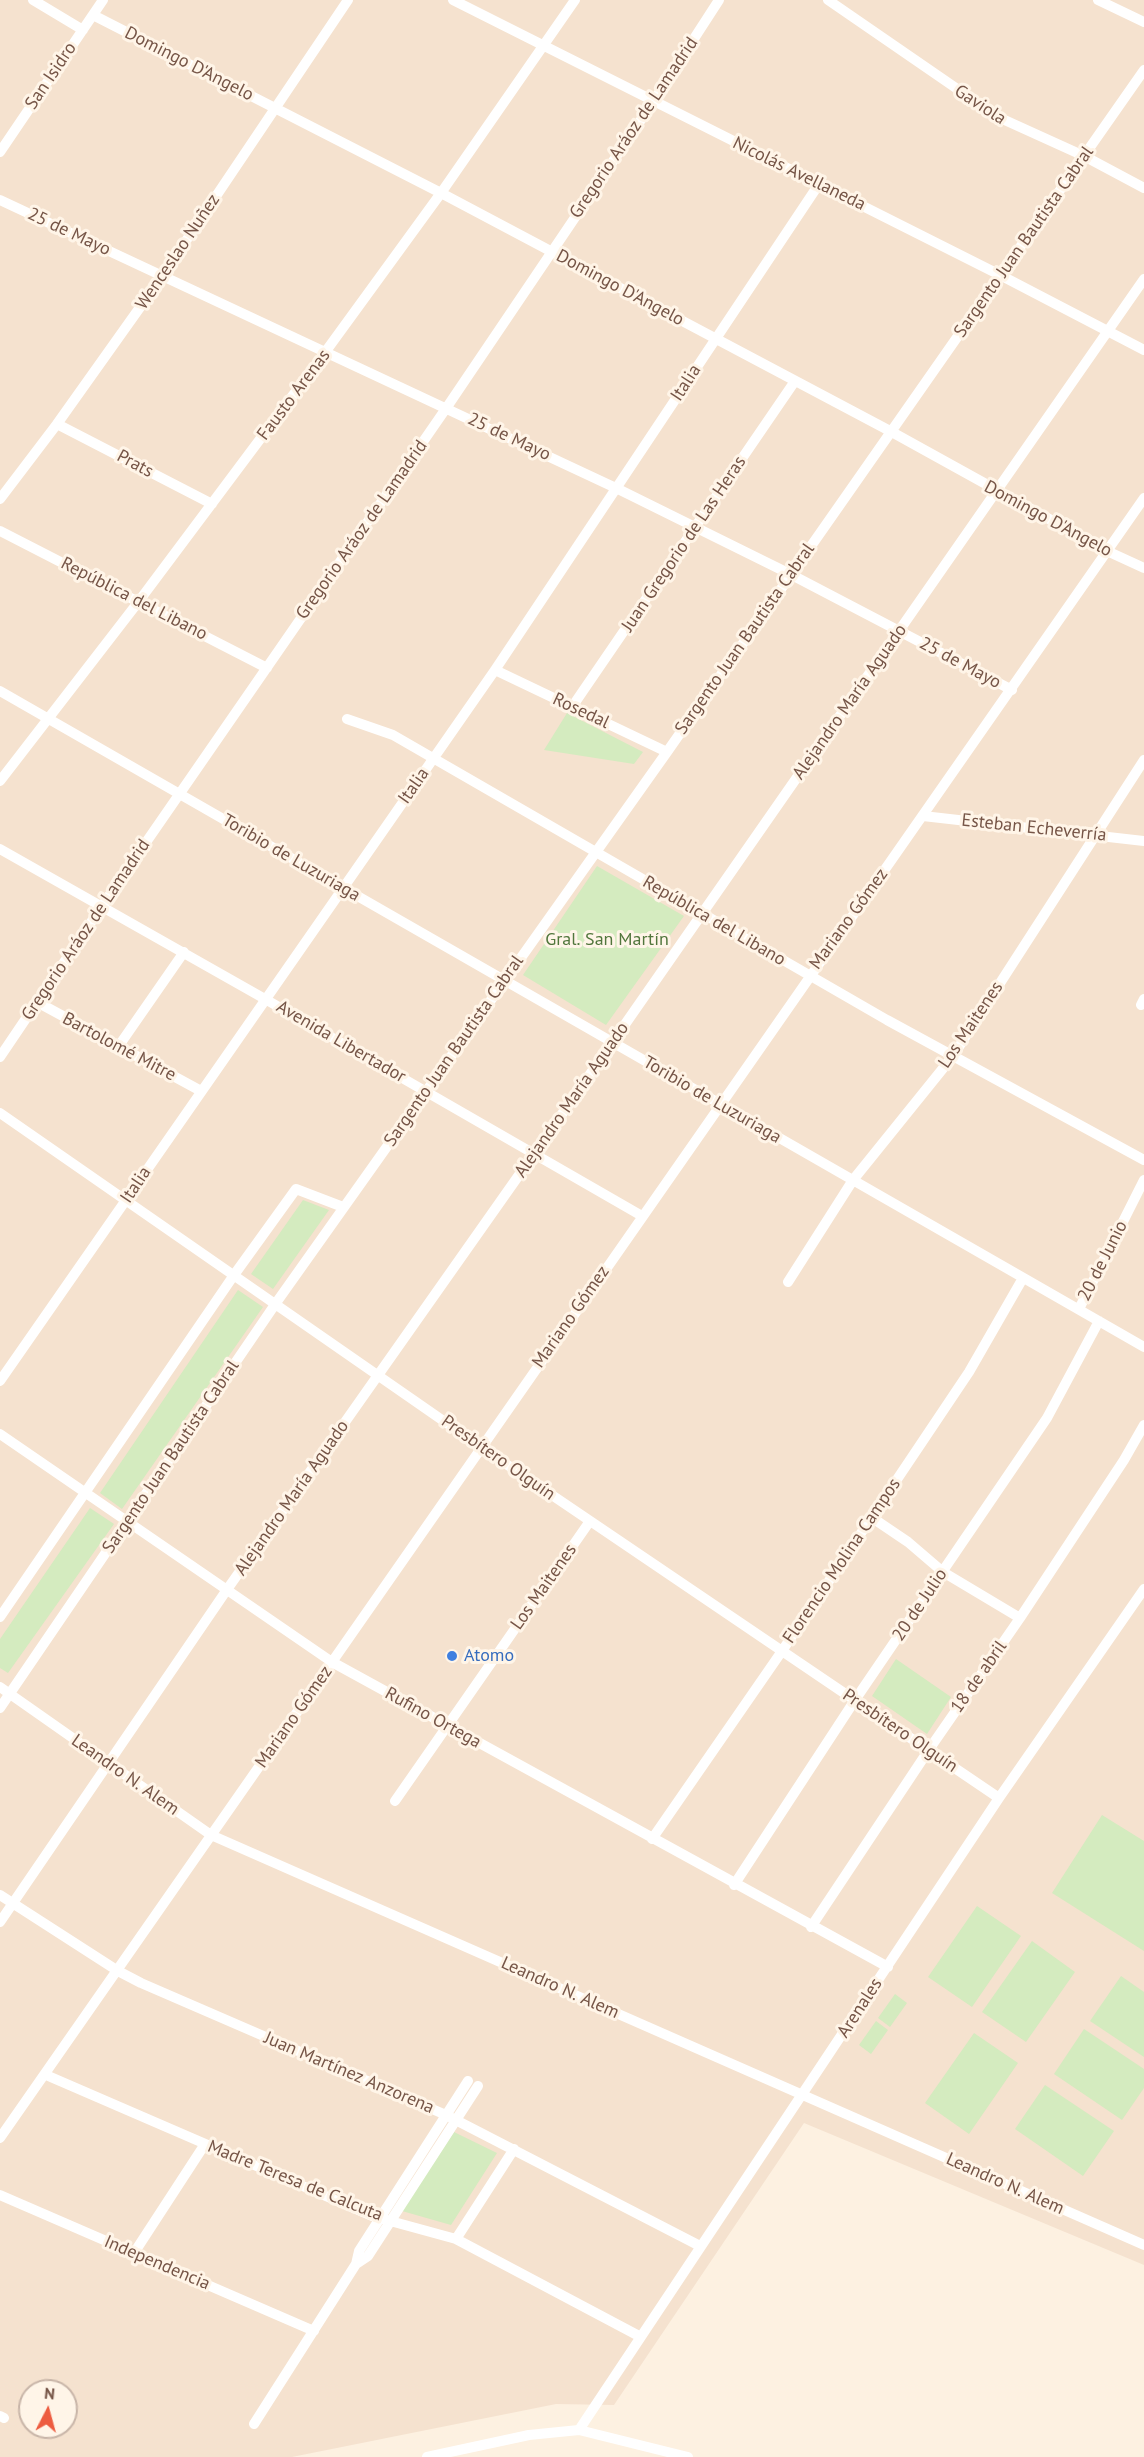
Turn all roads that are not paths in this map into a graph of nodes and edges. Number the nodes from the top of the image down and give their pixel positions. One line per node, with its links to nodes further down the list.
1 (33, 0): 11 (street)
2 (103, 0): 9 (street, San Isidro)
3 (348, 0): 15 (street, Wenceslao Nuñez)
4 (453, 0): 12 (street, Nicolás Avellaneda)
5 (574, 0): 12 (street, Fausto Arenas)
6 (719, 0): 14 (street, Gregorio Aráoz de Lamadrid)
7 (828, 0): 17 (street, Gaviola)
8 (1098, 0): 10 (street)
9 (93, 15): 11 (street, San Isidro); 15 (street, Domingo D'Angelo)
10 (1144, 22)
11 (83, 30): 16 (street, San Isidro)
12 (543, 45): 14 (street, Nicolás Avellaneda); 20 (street, Fausto Arenas)
13 (1144, 70): 17 (street, Sargento Juan Bautista Cabral)
14 (653, 102): 18 (street, Nicolás Avellaneda); 22 (street, Gregorio Aráoz de Lamadrid)
15 (275, 109): 20 (street, Domingo D'Angelo); 23 (street, Wenceslao Nuñez)
16 (0, 152)
17 (1084, 156): 19 (street, Gaviola); 24 (street, Sargento Juan Bautista Cabral)
18 (819, 184): 24 (street, Nicolás Avellaneda); 27 (street, Italia)
19 (1144, 188)
20 (441, 193): 22 (street, Domingo D'Angelo); 29 (street, Fausto Arenas)
21 (0, 200): 23 (street, 25 de Mayo)
22 (552, 252): 27 (street, Domingo D'Angelo); 31 (street, Gregorio Aráoz de Lamadrid)
23 (163, 274): 29 (street, 25 de Mayo); 32 (street, Wenceslao Nuñez)
24 (1000, 275): 26 (street, Nicolás Avellaneda); 33 (street, Sargento Juan Bautista Cabral)
25 (1144, 279): 26 (street, Alejandro María Aguado)
26 (1108, 331): 28 (street, Nicolás Avellaneda); 35 (street, Alejandro María Aguado)
27 (715, 340): 30 (street, Domingo D'Angelo); 34 (street, Italia)
28 (1144, 350)
29 (326, 351): 31 (street, 25 de Mayo); 38 (street, Fausto Arenas)
30 (795, 381): 33 (street, Domingo D'Angelo); 39 (street, Juan Gregorio de Las Heras)
31 (447, 408): 34 (street, 25 de Mayo); 46 (street, Gregorio Aráoz de Lamadrid)
32 (57, 424): 37 (street, Wenceslao Nuñez); 38 (street, Prats)
33 (890, 431): 35 (street, Domingo D'Angelo); 43 (street, Sargento Juan Bautista Cabral)
34 (618, 489): 39 (street, 25 de Mayo); 47 (street, Italia)
35 (996, 491): 41 (street, Domingo D'Angelo); 45 (street, Alejandro María Aguado)
36 (1144, 498): 41 (street, Mariano Gómez)
37 (0, 499)
38 (212, 504): 44 (street, Fausto Arenas)
39 (696, 527): 43 (street, 25 de Mayo); 50 (street, Juan Gregorio de Las Heras)
40 (0, 531): 44 (street, República del Libano)
41 (1107, 551): 42 (street, Domingo D'Angelo); 48 (street, Mariano Gómez)
42 (1144, 568)
43 (790, 574): 45 (street, 25 de Mayo); 53 (street, Sargento Juan Bautista Cabral)
44 (139, 601): 46 (street, República del Libano); 51 (street, Fausto Arenas)
45 (900, 631): 48 (street, 25 de Mayo); 65 (street, Alejandro María Aguado)
46 (267, 668): 57 (street, Gregorio Aráoz de Lamadrid)
47 (495, 670): 50 (street, Rosedal); 54 (street, Italia)
48 (1012, 690): 58 (street, Mariano Gómez)
49 (0, 691): 51 (street, Toribio de Luzuriaga)
50 (572, 707): 53 (street, Rosedal)
51 (48, 718): 56 (street, Fausto Arenas); 57 (street, Toribio de Luzuriaga)
52 (347, 719): 54 (street, República del Libano)
53 (667, 752): 62 (street, Sargento Juan Bautista Cabral)
54 (434, 758): 62 (street, República del Libano); 63 (street, Italia)
55 (1144, 760): 59 (street, Los Maitenes)
56 (0, 781)
57 (179, 794): 63 (street, Toribio de Luzuriaga); 64 (street, Gregorio Aráoz de Lamadrid)
58 (923, 816): 59 (street, Esteban Echeverría); 67 (street, Mariano Gómez)
59 (1094, 835): 60 (street, Esteban Echeverría); 73 (street, Los Maitenes)
60 (1144, 841)
61 (0, 849): 64 (street, Avenida Libertador)
62 (595, 852): 65 (street, República del Libano); 68 (street, Sargento Juan Bautista Cabral)
63 (344, 888): 68 (street, Toribio de Luzuriaga); 69 (street, Italia)
64 (102, 906): 66 (street, Avenida Libertador); 70 (street, Gregorio Aráoz de Lamadrid)
65 (702, 914): 67 (street, República del Libano); 71 (street, Alejandro María Aguado)
66 (184, 952): 69 (street, Avenida Libertador); 72 (street)
67 (809, 975): 73 (street, República del Libano); 77 (street, Mariano Gómez)
68 (502, 981): 71 (street, Toribio de Luzuriaga); 76 (street, Sargento Juan Bautista Cabral)
69 (265, 999): 75 (street, Italia); 76 (street, Avenida Libertador)
70 (37, 1002): 72 (street, Bartolomé Mitre); 74 (street, Gregorio Aráoz de Lamadrid)
71 (612, 1043): 77 (street, Toribio de Luzuriaga); 79 (street, Alejandro María Aguado)
72 (118, 1047): 75 (street, Bartolomé Mitre)
73 (952, 1056): 80 (street, República del Libano); 81 (street, Los Maitenes)
74 (0, 1057)
75 (201, 1091): 83 (street, Italia)
76 (426, 1091): 79 (street, Avenida Libertador); 84 (street, Sargento Juan Bautista Cabral)
77 (720, 1105): 81 (street, Toribio de Luzuriaga); 85 (street, Mariano Gómez)
78 (0, 1113): 83 (street, Presbítero Olguín)
79 (534, 1154): 85 (street, Avenida Libertador); 93 (street, Alejandro María Aguado)
80 (1144, 1160)
81 (853, 1180): 87 (street, Toribio de Luzuriaga); 88 (street, Los Maitenes)
82 (1144, 1180): 90 (street, 20 de Junio)
83 (126, 1200): 86 (street, Presbítero Olguín); 94 (street, Italia)
84 (343, 1208): 86 (street); 89 (street, Sargento Juan Bautista Cabral)
85 (642, 1216): 97 (street, Mariano Gómez)
86 (234, 1275): 89 (street, Presbítero Olguín); 98 (street)
87 (1023, 1278): 90 (street, Toribio de Luzuriaga); 99 (street, Florencio Molina Campos)
88 (788, 1282)
89 (276, 1303): 93 (street, Presbítero Olguín); 101 (street, Sargento Juan Bautista Cabral)
90 (1079, 1309): 91 (street, Toribio de Luzuriaga)
91 (1099, 1321): 92 (street, Toribio de Luzuriaga); 102 (street, 20 de Julio)
92 (1144, 1347)
93 (379, 1374): 97 (street, Presbítero Olguín); 104 (street, Alejandro María Aguado)
94 (0, 1381)
95 (1144, 1425): 106 (street, 18 de abril)
96 (0, 1434): 98 (street, Rufino Ortega)
97 (481, 1447): 100 (street, Presbítero Olguín); 108 (street, Mariano Gómez)
98 (85, 1494): 101 (street, Rufino Ortega); 105 (street)
99 (871, 1518): 102 (street); 107 (street, Florencio Molina Campos)
100 (590, 1521): 107 (street, Presbítero Olguín); 113 (street, Los Maitenes)
101 (127, 1523): 104 (street, Rufino Ortega); 110 (street, Sargento Juan Bautista Cabral)
102 (943, 1572): 106 (street); 111 (street, 20 de Julio)
103 (1144, 1589): 116 (street, Arenales)
104 (226, 1591): 108 (street, Rufino Ortega); 115 (street, Alejandro María Aguado)
105 (0, 1617)
106 (1020, 1618): 114 (street, 18 de abril)
107 (782, 1651): 111 (street, Presbítero Olguín); 119 (street, Florencio Molina Campos)
108 (332, 1662): 113 (street, Rufino Ortega); 118 (street, Mariano Gómez)
109 (0, 1687): 110 (street, Leandro N. Alem)
110 (10, 1694): 112 (street, Sargento Juan Bautista Cabral); 115 (street, Leandro N. Alem)
111 (855, 1700): 114 (street, Presbítero Olguín); 120 (street, 20 de Julio)
112 (0, 1708)
113 (447, 1725): 117 (street, Los Maitenes); 119 (street, Rufino Ortega)
114 (928, 1751): 116 (street, Presbítero Olguín); 124 (street, 18 de abril)
115 (109, 1764): 118 (street, Leandro N. Alem); 122 (street, Alejandro María Aguado)
116 (999, 1798): 125 (street, Arenales)
117 (395, 1801)
118 (211, 1835): 126 (street, Mariano Gómez); 129 (street, Leandro N. Alem)
119 (652, 1839): 120 (street, Rufino Ortega)
120 (734, 1885): 124 (street, Rufino Ortega)
121 (0, 1895): 122 (street, Juan Martínez Anzorena)
122 (13, 1904): 123 (street, Alejandro María Aguado); 126 (street, Juan Martínez Anzorena)
123 (0, 1922)
124 (812, 1927): 125 (street, Rufino Ortega)
125 (888, 1967): 129 (street, Arenales)
126 (118, 1971): 127 (street, Mariano Gómez); 130 (street, Juan Martínez Anzorena)
127 (45, 2074): 131 (street, Mariano Gómez); 132 (street, Madre Teresa de Calcuta)
128 (473, 2084): 130 (street)
129 (803, 2095): 137 (street, Leandro N. Alem); 138 (street, Arenales)
130 (451, 2117): 133 (street, Juan Martínez Anzorena); 135 (street)
131 (0, 2138)
132 (205, 2144): 135 (street, Madre Teresa de Calcuta); 139 (street)
133 (513, 2149): 136 (street); 138 (street, Juan Martínez Anzorena)
134 (0, 2195): 139 (street, Independencia)
135 (385, 2219): 136 (street, Madre Teresa de Calcuta); 140 (street)
136 (456, 2239): 141 (street, Madre Teresa de Calcuta)
137 (1144, 2245)
138 (700, 2246): 141 (street, Arenales)
139 (134, 2253): 140 (street, Independencia)
140 (314, 2331): 142 (street)
141 (639, 2336): 143 (street, Arenales)
142 (254, 2424)
143 (579, 2430): 144 (street); 145 (street)
144 (427, 2457)
145 (688, 2457)

